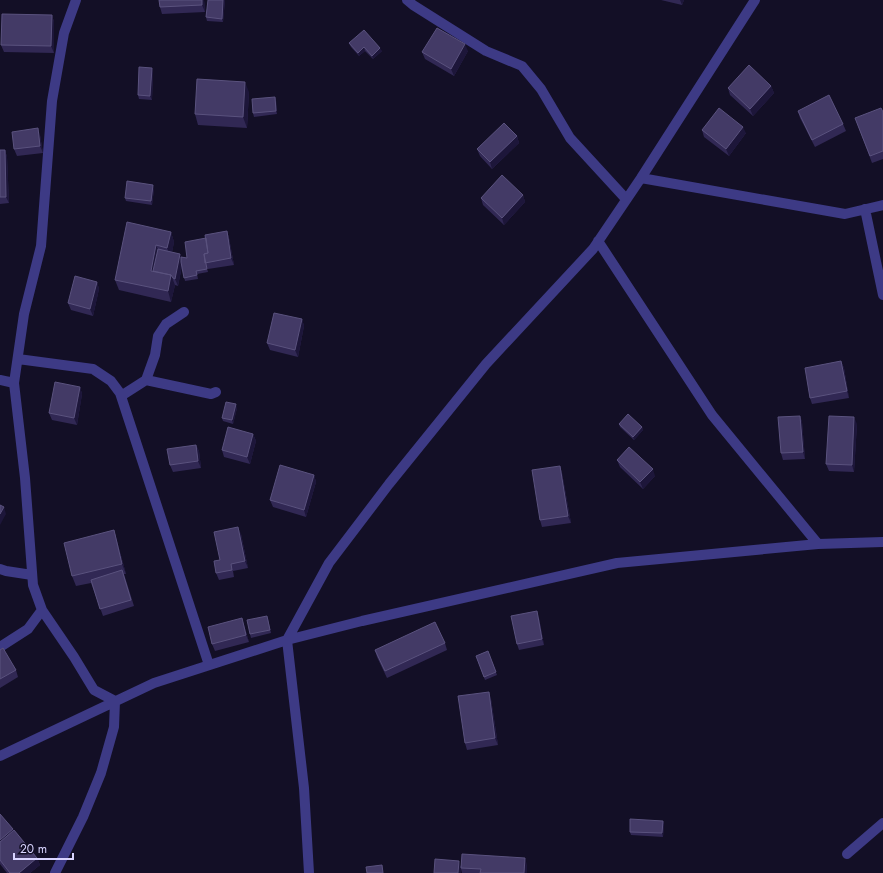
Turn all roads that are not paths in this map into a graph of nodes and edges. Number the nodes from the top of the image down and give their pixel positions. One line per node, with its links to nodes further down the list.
1 (76, 0): 11 (street)
2 (407, 0): 5 (street)
3 (755, 0): 4 (street)
4 (641, 178): 5 (street); 7 (street)
5 (626, 199): 8 (street)
6 (883, 205): 7 (street)
7 (866, 209): 9 (street)
8 (598, 241): 18 (street); 22 (street)
9 (883, 295)
10 (184, 312): 13 (street)
11 (18, 358): 14 (street); 16 (street)
12 (0, 380): 14 (street)
13 (146, 380): 15 (street); 16 (street)
14 (14, 383): 20 (street)
15 (216, 392)
16 (121, 396): 24 (street)
17 (883, 542): 18 (street)
18 (818, 544): 22 (street)
19 (0, 569): 20 (street)
20 (32, 575): 21 (street)
21 (42, 610): 23 (street); 25 (street)
22 (287, 640): 24 (street); 30 (street)
23 (0, 647)
24 (209, 665): 25 (street)
25 (115, 701): 26 (street); 29 (street)
26 (0, 756)
27 (883, 823): 28 (street)
28 (847, 854)
29 (57, 871)
30 (308, 873)

